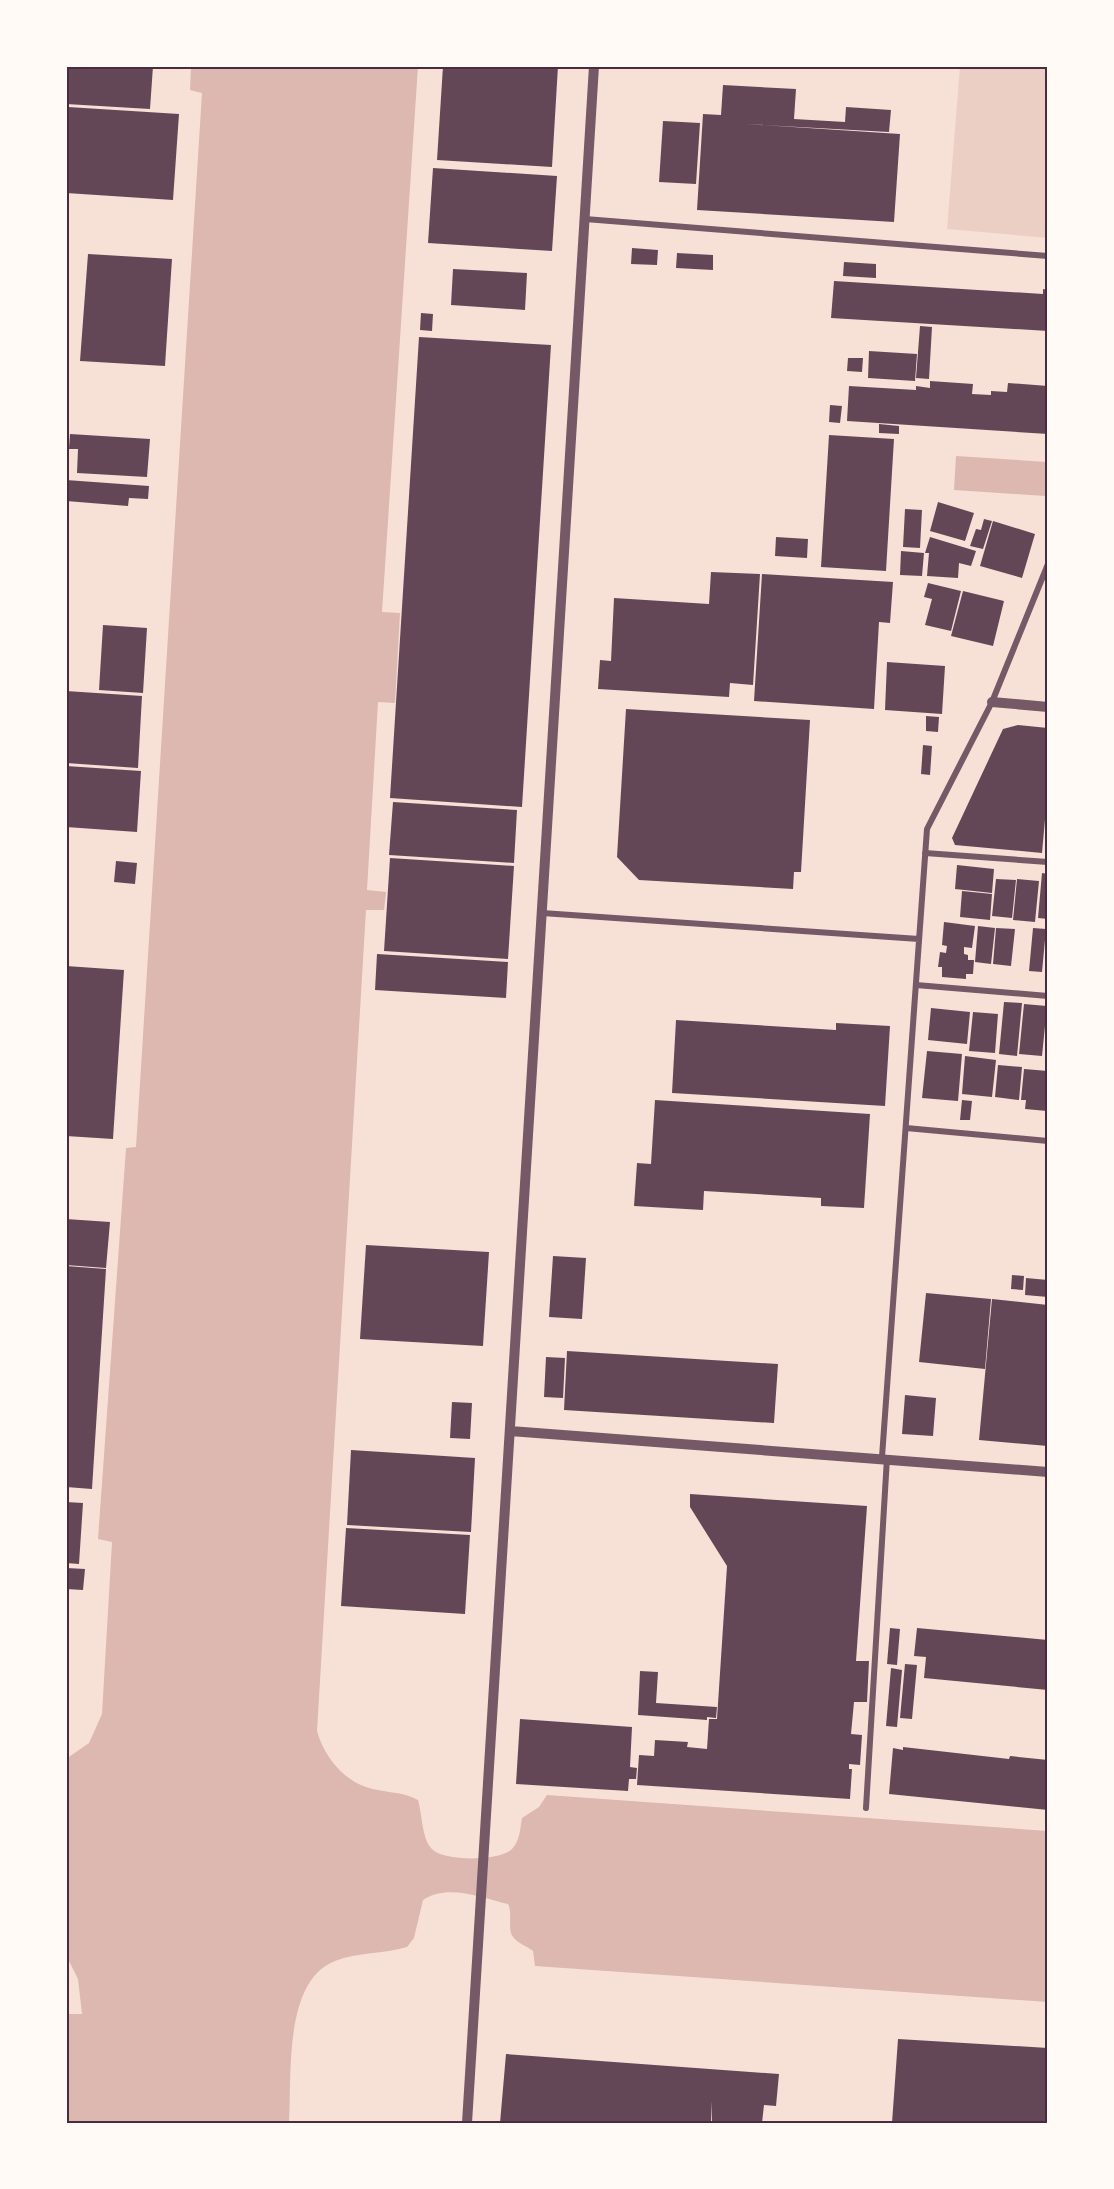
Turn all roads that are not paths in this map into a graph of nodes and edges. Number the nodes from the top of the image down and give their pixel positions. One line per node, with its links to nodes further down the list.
1 (594, 66): 2 (street)
2 (585, 219): 3 (street); 9 (street)
3 (1048, 256)
4 (1048, 564): 5 (street)
5 (992, 702): 6 (street); 7 (street)
6 (1048, 707)
7 (925, 853): 8 (street); 10 (street)
8 (1048, 862)
9 (542, 913): 10 (street); 15 (street)
10 (919, 939): 11 (street)
11 (916, 985): 12 (street); 13 (street)
12 (1048, 996)
13 (906, 1128): 14 (street); 16 (street)
14 (1048, 1141)
15 (510, 1431): 16 (street); 19 (street)
16 (885, 1457): 17 (street); 18 (street)
17 (1048, 1472)
18 (866, 1808)
19 (467, 2123)

